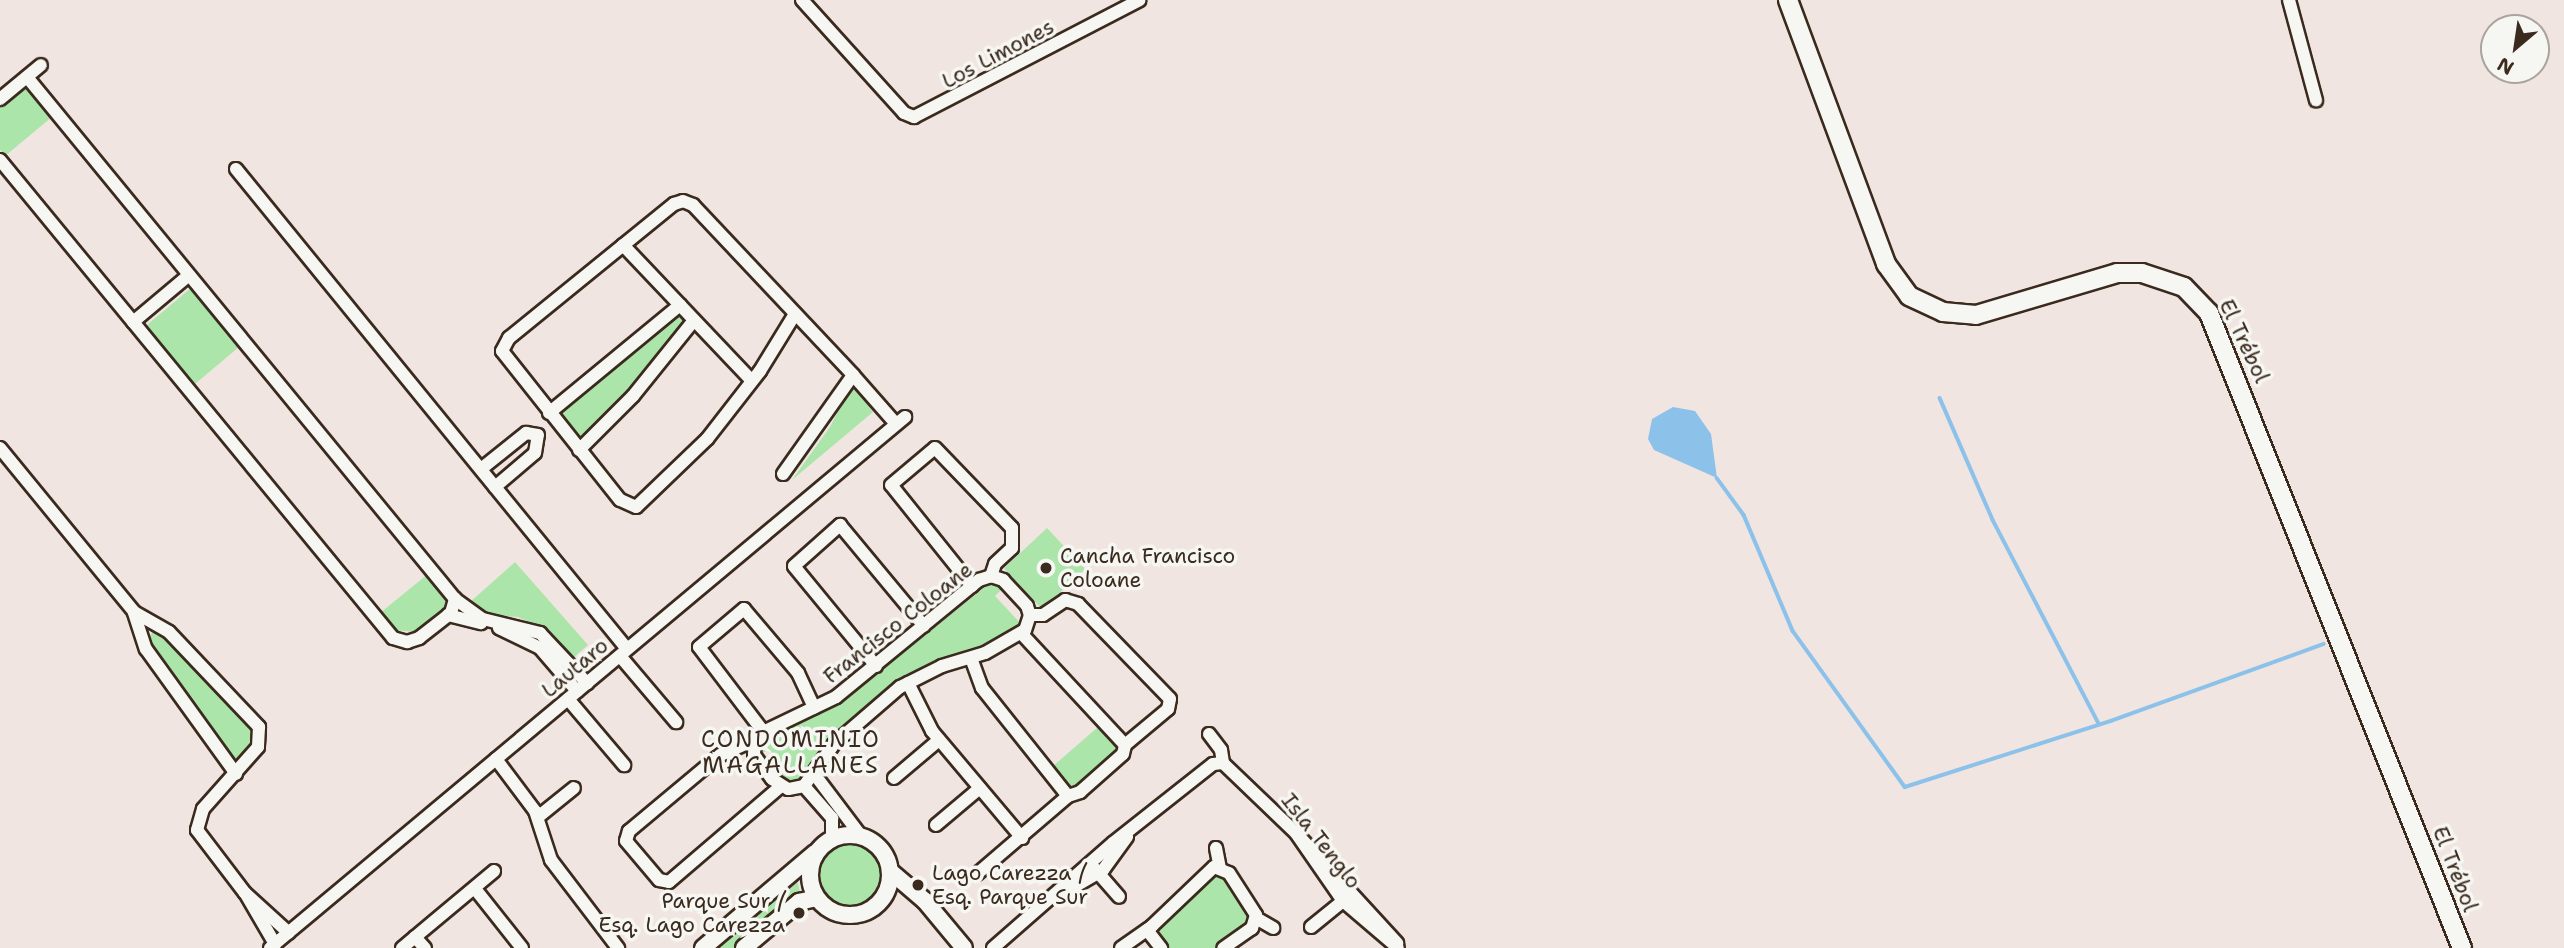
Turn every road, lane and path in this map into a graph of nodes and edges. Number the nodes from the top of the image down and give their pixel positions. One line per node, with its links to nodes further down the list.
1 (802, 0): 4 (street, Los Limones)
2 (1788, 0): 101 (main road, El Trébol)
3 (2289, 0): 8 (street)
4 (1132, 2)
5 (41, 65): 6 (street)
6 (27, 77): 7 (street); 12 (street)
7 (0, 99)
8 (2316, 100)
9 (0, 160): 16 (street)
10 (236, 169): 23 (street)
11 (623, 245): 13 (street); 14 (street); 19 (street)
12 (189, 275): 16 (street); 28 (street)
13 (680, 305): 15 (street); 19 (street)
14 (795, 314): 17 (street); 18 (street)
15 (694, 320): 18 (street); 22 (street)
16 (133, 322): 30 (street)
17 (853, 375): 24 (street); 36 (street, Lautaro)
18 (752, 381): 22 (street)
19 (552, 417): 20 (street); 22 (street)
20 (538, 435): 23 (street); 25 (street)
21 (0, 447): 29 (street)
22 (579, 450)
23 (481, 469): 25 (street)
24 (783, 474)
25 (495, 487): 36 (street)
26 (992, 576): 27 (street, Francisco Coloane); 27 (street); 31 (street, Francisco Coloane)
27 (972, 586): 33 (street, Francisco Coloane)
28 (455, 599): 30 (street); 40 (street)
29 (134, 612): 32 (street); 35 (street)
30 (448, 615): 40 (street)
31 (1030, 615): 34 (street); 47 (street)
32 (159, 625): 35 (street); 51 (street)
33 (924, 626): 38 (street, Francisco Coloane); 38 (street)
34 (1021, 633): 37 (street); 47 (street)
35 (142, 639): 51 (street)
36 (623, 652): 40 (street, Lautaro); 42 (street)
37 (971, 658): 39 (street); 58 (street)
38 (876, 666): 41 (street, Francisco Coloane)
39 (908, 683): 45 (street); 52 (street)
40 (578, 691): 48 (street, Lautaro); 50 (street)
41 (814, 707): 43 (street, Francisco Coloane); 43 (street)
42 (676, 722)
43 (762, 730): 46 (street, Francisco Coloane)
44 (1209, 734): 49 (street)
45 (939, 740): 53 (street); 57 (street)
46 (752, 741): 54 (street); 54 (street)
47 (1125, 745): 58 (street)
48 (496, 759): 59 (street); 86 (street, Lautaro)
49 (1218, 763): 61 (street, Isla Tenglo); 62 (street)
50 (624, 765)
51 (236, 774): 74 (street)
52 (815, 775): 55 (street); 63 (street)
53 (894, 778)
54 (781, 786): 55 (street)
55 (804, 786): 65 (street)
56 (574, 788): 59 (street)
57 (980, 788): 60 (street); 64 (street)
58 (1068, 796): 64 (street)
59 (538, 817): 92 (street)
60 (936, 825)
61 (1296, 833): 75 (street); 80 (street, Isla Tenglo)
62 (1129, 834): 67 (street); 72 (street)
63 (861, 836): 65 (street); 70 (street)
64 (1022, 838): 71 (street)
65 (826, 844): 77 (street); 93 (street)
66 (1216, 848): 68 (street)
67 (1090, 863): 72 (street); 79 (street)
68 (1220, 868): 82 (street); 85 (street)
69 (494, 871): 73 (street)
70 (890, 871): 78 (street); 81 (street)
71 (977, 874)
72 (1099, 874): 76 (street); 79 (street)
73 (476, 890): 87 (street); 91 (street)
74 (245, 893): 86 (street); 88 (street)
75 (1353, 893): 80 (street); 100 (street)
76 (1119, 897)
77 (817, 898): 78 (street); 94 (street)
78 (883, 900): 81 (street)
79 (1051, 900): 96 (street)
80 (1343, 901): 83 (street); 100 (street, Isla Tenglo)
81 (933, 911): 95 (street)
82 (1256, 918): 84 (street); 99 (street)
83 (1311, 927)
84 (1273, 928)
85 (1147, 930): 97 (street); 98 (street)
86 (289, 933): 88 (street, Lautaro)
87 (415, 937): 89 (street); 90 (street)
88 (273, 946)
89 (402, 948)
90 (425, 948)
91 (522, 948)
92 (618, 948)
93 (703, 948)
94 (744, 948)
95 (964, 948)
96 (993, 948)
97 (1121, 948)
98 (1161, 948)
99 (1223, 948)
100 (1399, 948)
101 (2462, 948)

